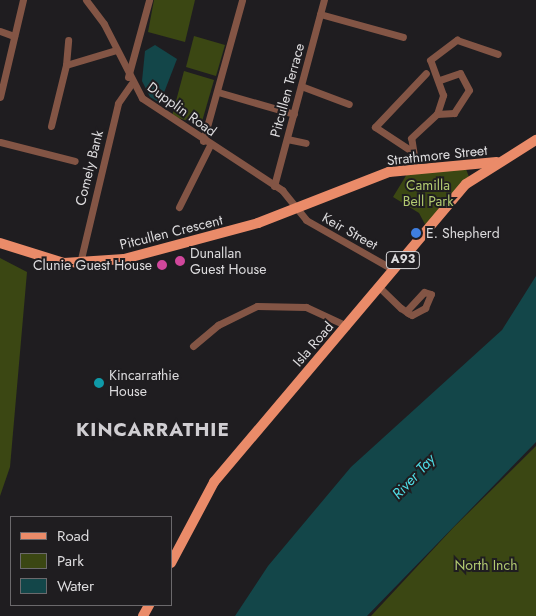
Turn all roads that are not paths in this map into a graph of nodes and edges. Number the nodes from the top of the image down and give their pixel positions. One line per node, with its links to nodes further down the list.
1 (23, 0): 8 (street)
2 (86, 0): 11 (street, Dupplin Road)
3 (149, 0): 15 (street, Comely Bank)
4 (242, 0): 18 (street)
5 (324, 0): 6 (street, Pitcullen Terrace)
6 (320, 14): 9 (street); 17 (street, Pitcullen Terrace)
7 (0, 31): 8 (street)
8 (14, 36): 19 (street)
9 (403, 37)
10 (68, 40): 13 (street)
11 (116, 50): 13 (street); 15 (street, Dupplin Road)
12 (498, 54): 16 (street)
13 (66, 65): 23 (street)
14 (426, 73): 30 (street)
15 (130, 80): 25 (street, Dupplin Road); 38 (street, Comely Bank)
16 (440, 80): 22 (street); 22 (street)
17 (301, 86): 20 (street); 21 (street, Pitcullen Terrace)
18 (218, 92): 21 (street); 25 (street)
19 (0, 97)
20 (349, 104)
21 (294, 114): 24 (street, Pitcullen Terrace)
22 (437, 114): 30 (street)
23 (51, 126)
24 (287, 139): 28 (street); 34 (street, Pitcullen Terrace)
25 (203, 140): 29 (street, Dupplin Road)
26 (536, 140): 32 (main road, A93)
27 (0, 142): 31 (street)
28 (306, 143)
29 (210, 145): 34 (street, Dupplin Road); 35 (street)
30 (410, 150): 33 (street)
31 (75, 161)
32 (498, 162): 33 (main road, Strathmore Street); 39 (main road, Isla Road / A93)
33 (416, 168): 36 (main road, Strathmore Street)
34 (274, 186): 36 (street, Dupplin Road)
35 (179, 207)
36 (296, 209): 38 (main road, Pitcullen Crescent); 39 (street, Keir Street)
37 (0, 242): 38 (main road, Pitcullen Crescent)
38 (80, 263)
39 (394, 270): 40 (main road, Isla Road / A93)
40 (380, 288): 41 (street); 42 (main road, Isla Road / A93)
41 (406, 312)
42 (347, 326): 43 (street); 44 (main road, Isla Road / A93)
43 (193, 346)
44 (172, 561)

